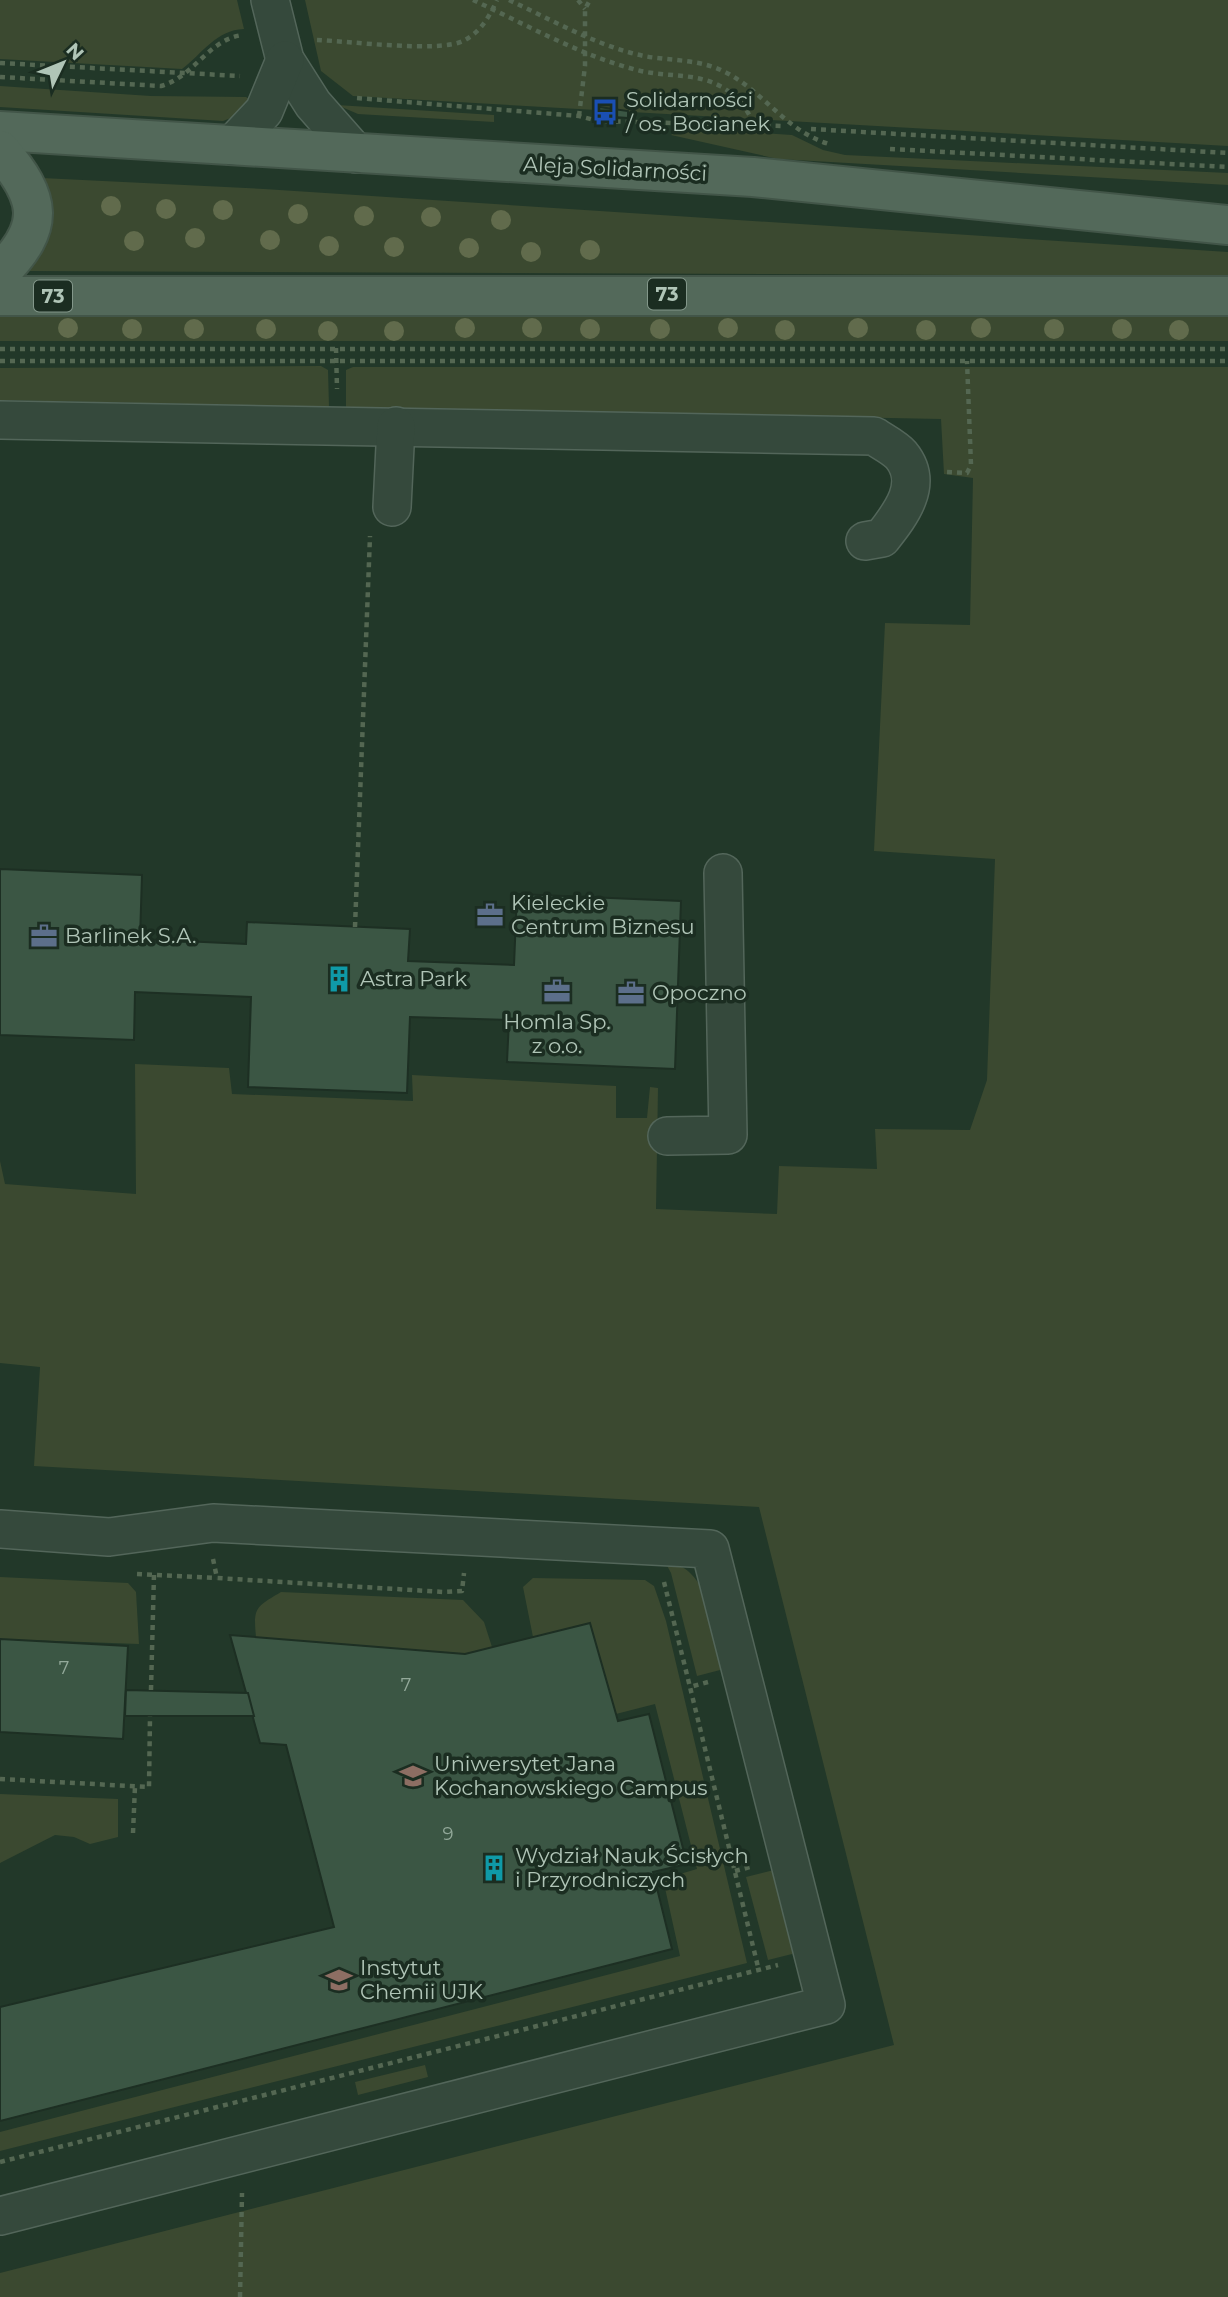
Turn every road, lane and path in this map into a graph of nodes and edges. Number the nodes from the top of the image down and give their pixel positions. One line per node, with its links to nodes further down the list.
1 (270, 0): 11 (street)
2 (473, 0): 7 (path)
3 (497, 0): 7 (path)
4 (509, 0): 9 (path)
5 (578, 0): 8 (path)
6 (590, 0): 8 (path)
7 (493, 9): 11 (path); 12 (path)
8 (585, 9): 9 (path)
9 (584, 35): 12 (path); 24 (path)
10 (254, 36): 15 (path)
11 (296, 50): 23 (street); 28 (street)
12 (583, 50): 18 (path); 19 (path)
13 (0, 63): 15 (path)
14 (251, 70): 15 (path)
15 (189, 73): 16 (path)
16 (0, 77)
17 (353, 98): 18 (path)
18 (579, 116): 19 (path)
19 (754, 125): 20 (path)
20 (781, 126)
21 (811, 129): 27 (path)
22 (0, 131): 23 (main road, Aleja Solidarności)
23 (231, 146): 28 (main road, Aleja Solidarności)
24 (838, 146)
25 (879, 149): 29 (path)
26 (0, 150): 33 (main road)
27 (1228, 153)
28 (357, 154): 31 (main road, Aleja Solidarności)
29 (1228, 167)
30 (1228, 203): 31 (main road)
31 (1090, 209): 32 (main road, Aleja Solidarności)
32 (1228, 225)
33 (0, 273)
34 (0, 296): 35 (main road, 73)
35 (1228, 296)
36 (336, 348): 37 (path); 38 (path); 40 (path)
37 (0, 349)
38 (1228, 349)
39 (0, 360): 40 (path)
40 (337, 361): 41 (path); 43 (path)
41 (967, 361): 42 (path); 46 (path)
42 (1228, 361)
43 (337, 384)
44 (0, 420): 45 (street)
45 (396, 426): 46 (street); 47 (street)
46 (908, 471): 48 (street)
47 (381, 520): 50 (path)
48 (865, 541)
49 (723, 873): 51 (street)
50 (355, 927)
51 (667, 1136)
52 (206, 1524): 53 (street); 54 (path); 57 (street)
53 (0, 1529)
54 (465, 1563)
55 (154, 1574): 59 (path)
56 (662, 1577): 58 (path)
57 (741, 1672): 58 (path); 64 (street)
58 (690, 1687): 65 (path)
59 (151, 1690)
60 (150, 1716): 62 (path)
61 (0, 1779): 62 (path)
62 (135, 1786): 63 (path)
63 (133, 1833)
64 (813, 1956): 65 (path); 66 (street)
65 (759, 1970): 67 (path)
66 (243, 2153): 68 (street); 69 (path)
67 (0, 2162)
68 (0, 2216)
69 (240, 2297)

